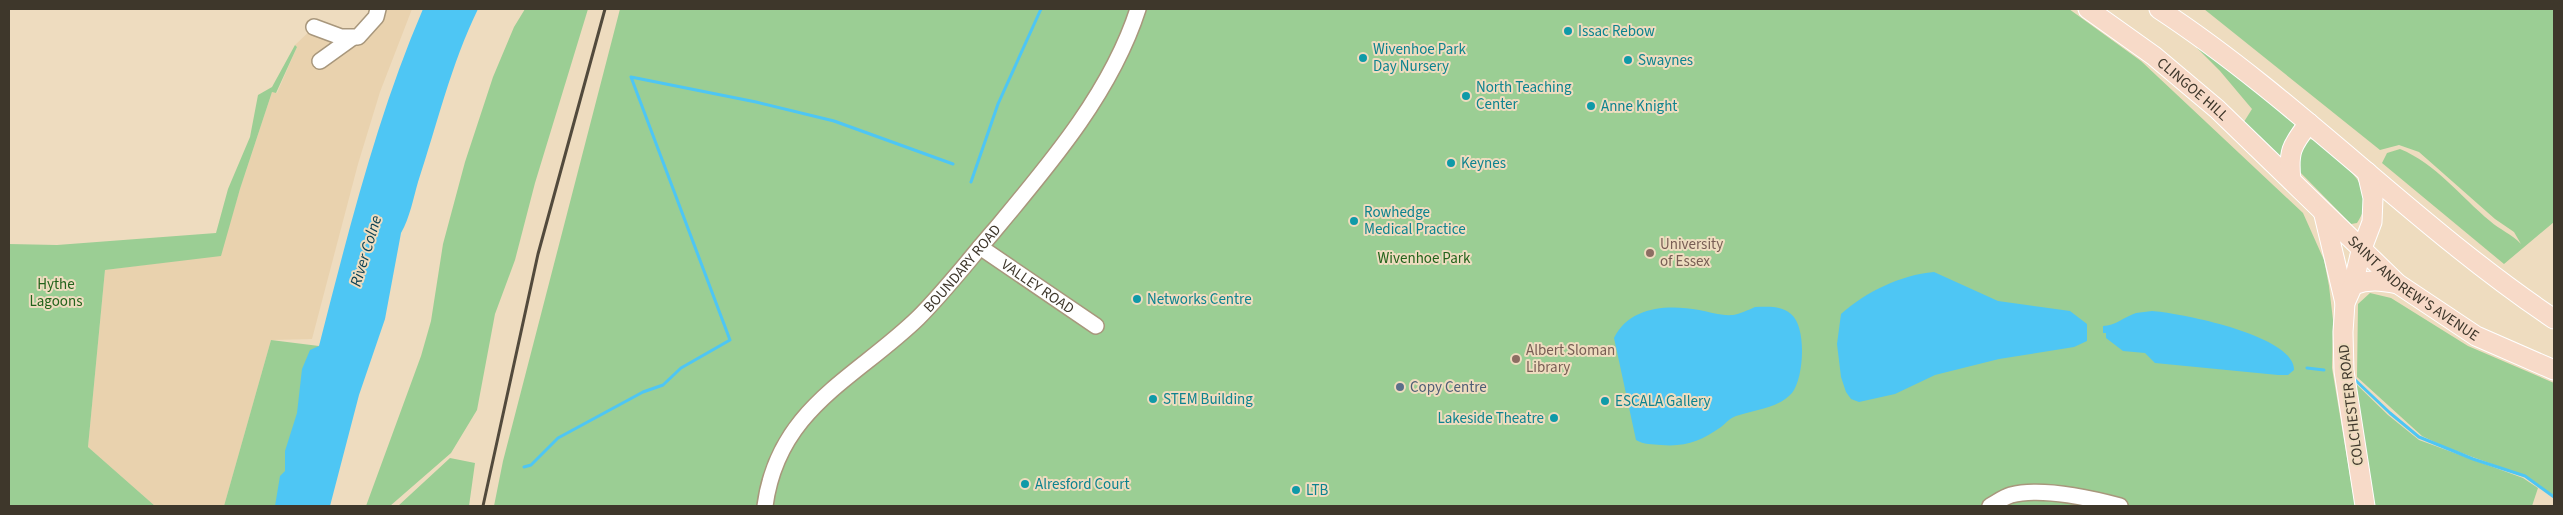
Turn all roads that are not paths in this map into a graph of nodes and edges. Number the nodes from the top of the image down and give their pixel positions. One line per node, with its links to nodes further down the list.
1 (378, 9): 6 (street)
2 (1138, 9): 12 (street, BOUNDARY ROAD)
3 (2088, 9): 10 (main road, CLINGOE HILL)
4 (2159, 9): 8 (main road)
5 (314, 27): 6 (street)
6 (352, 38): 7 (street)
7 (320, 61)
8 (2309, 124): 9 (main road); 10 (main road)
9 (2367, 172): 13 (main road, COLCHESTER ROAD); 17 (main road)
10 (2291, 180): 11 (main road, SAINT ANDREW'S AVENUE)
11 (2323, 212): 13 (main road, SAINT ANDREW'S AVENUE); 16 (main road, COLCHESTER ROAD)
12 (980, 247): 18 (street, VALLEY ROAD); 20 (street, BOUNDARY ROAD)
13 (2361, 251): 14 (main road, SAINT ANDREW'S AVENUE); 15 (main road, COLCHESTER ROAD)
14 (2398, 284): 15 (main road); 19 (main road, SAINT ANDREW'S AVENUE)
15 (2353, 285): 16 (main road, COLCHESTER ROAD)
16 (2345, 304): 23 (main road, COLCHESTER ROAD)
17 (2554, 319)
18 (1096, 326)
19 (2554, 370)
20 (766, 506)
21 (1990, 506): 22 (street)
22 (2120, 506)
23 (2364, 506)

